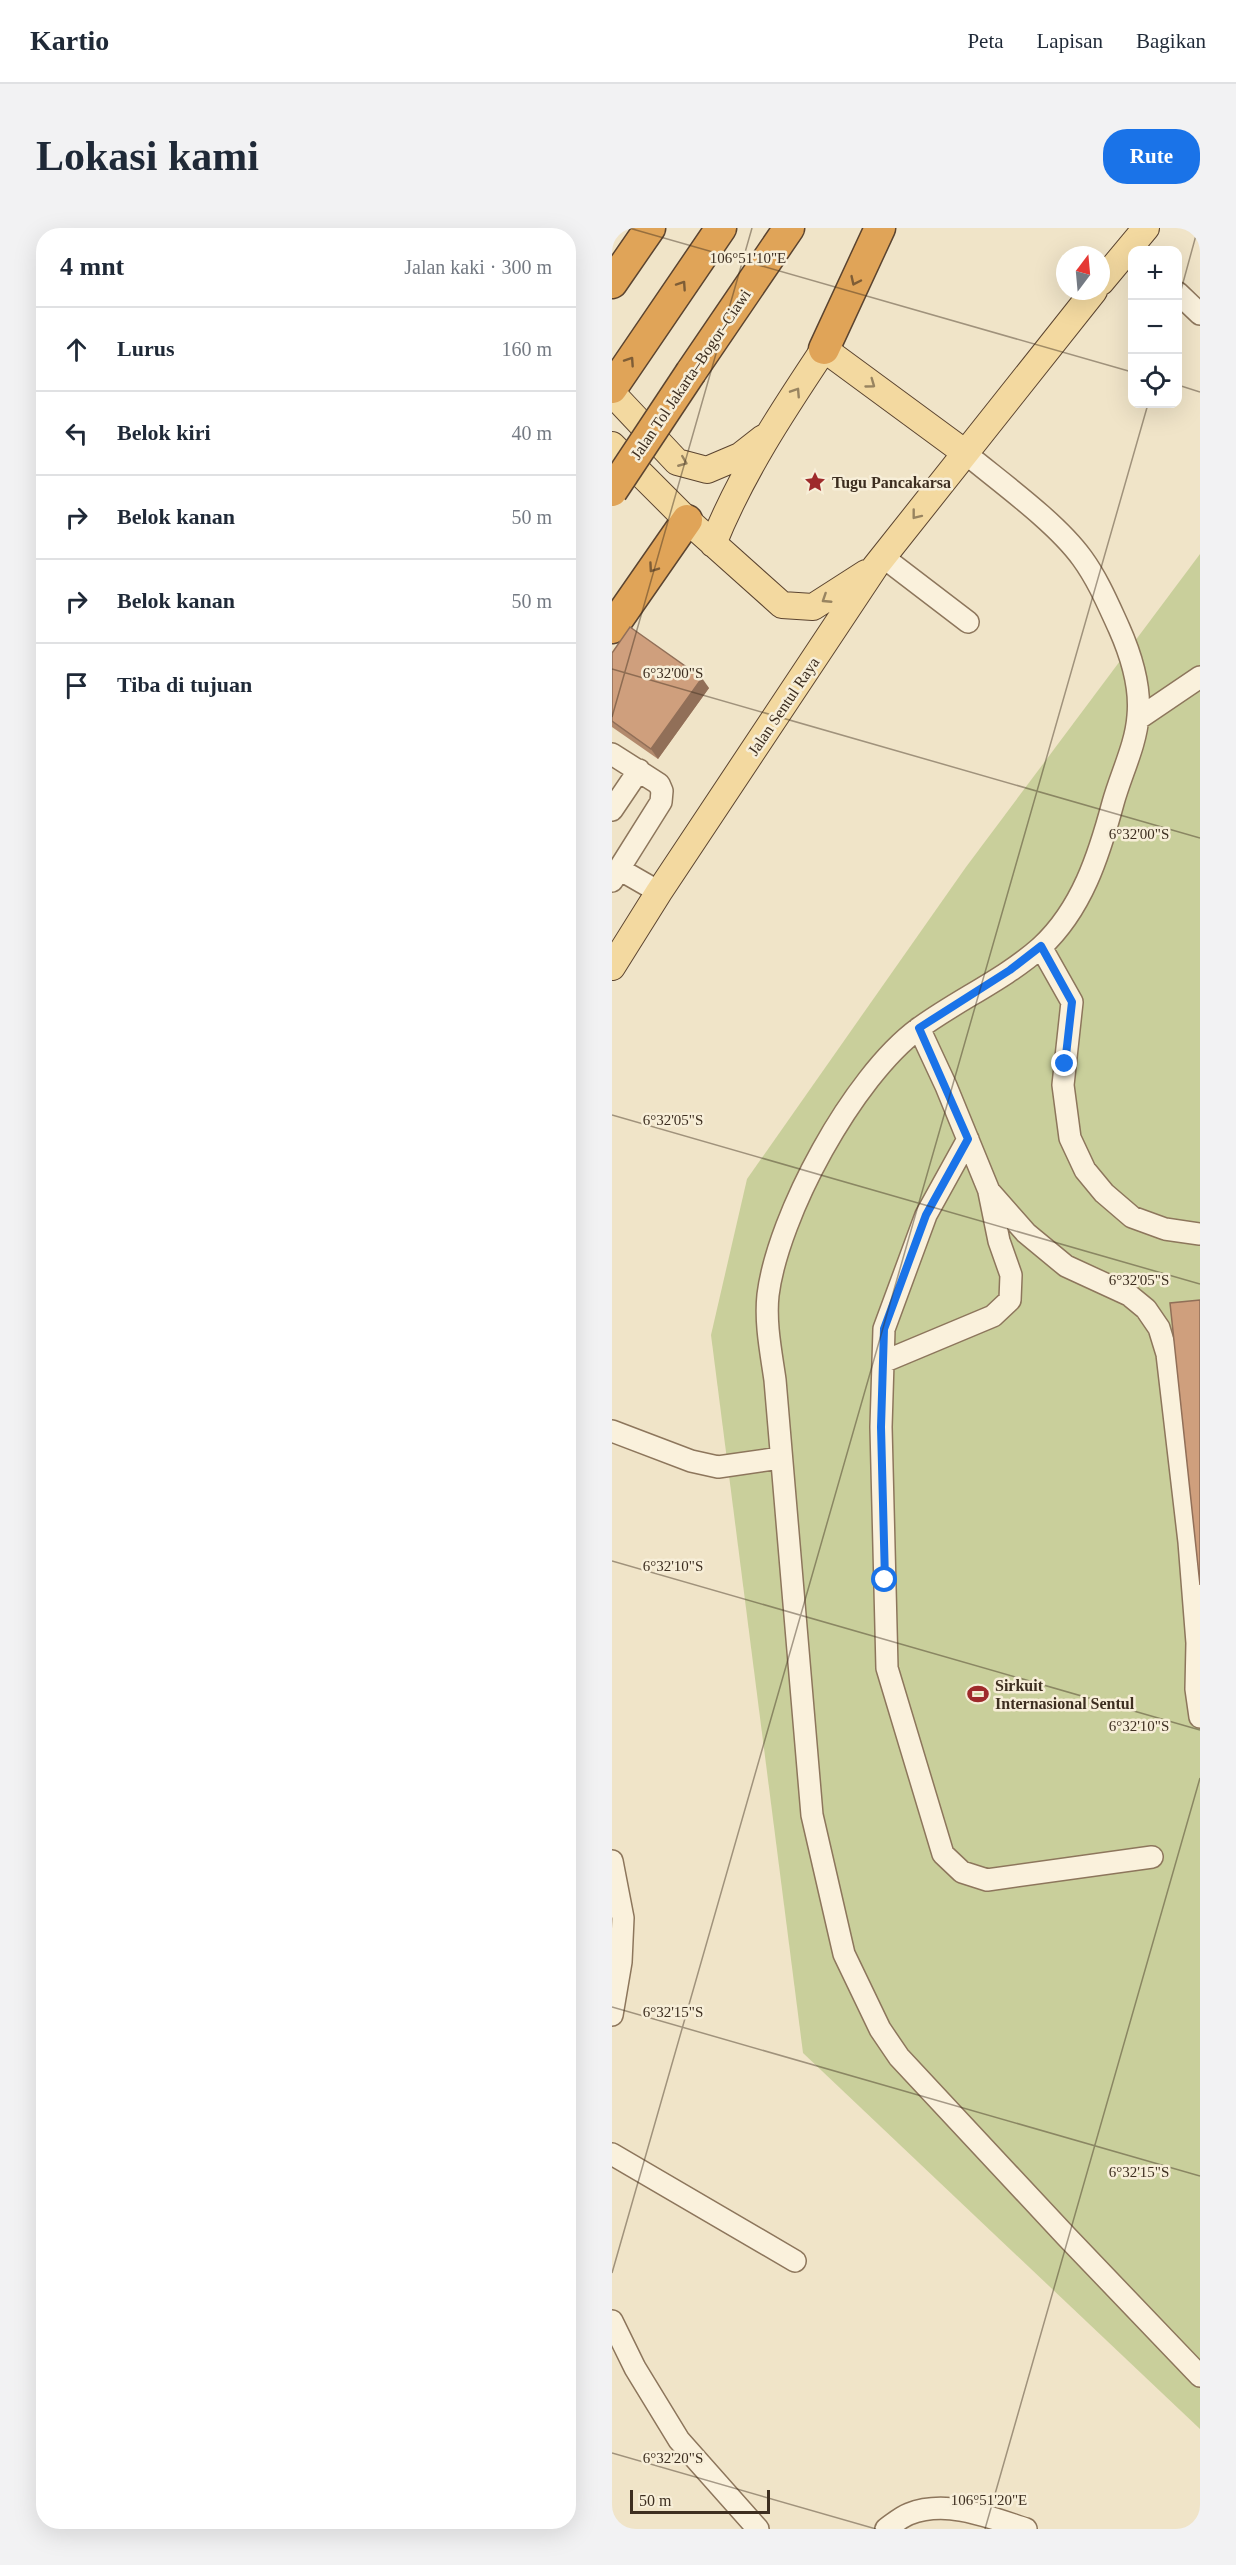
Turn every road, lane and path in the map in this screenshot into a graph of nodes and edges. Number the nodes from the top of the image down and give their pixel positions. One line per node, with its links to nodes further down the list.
1 (650, 228): 9 (highway)
2 (721, 228): 14 (highway, one-way to 2)
3 (789, 228): 18 (highway, Jalan Tol Jakarta–Bogor–Ciawi, bridge)
4 (880, 228): 13 (highway, one-way to 13)
5 (1146, 228): 6 (main road)
6 (1133, 246)
7 (1128, 253): 8 (main road)
8 (1110, 272)
9 (612, 283)
10 (1182, 297): 12 (street)
11 (1087, 300): 17 (main road, Jalan Sentul Raya)
12 (1200, 314)
13 (824, 349): 15 (main road, one-way to 13); 17 (main road, one-way to 17)
14 (612, 390): 15 (main road, one-way to 15)
15 (768, 434): 20 (main road)
16 (612, 446): 19 (main road)
17 (964, 452): 21 (main road, Jalan Sentul Raya, one-way to 21); 25 (street)
18 (612, 491)
19 (687, 520): 20 (main road); 23 (highway, one-way to 23)
20 (712, 544): 21 (main road, one-way to 20)
21 (879, 562): 22 (street); 30 (main road, Jalan Sentul Raya)
22 (968, 622)
23 (612, 628)
24 (1200, 677): 25 (street)
25 (1138, 719): 31 (street)
26 (612, 754): 27 (street)
27 (639, 770): 28 (street); 29 (street)
28 (612, 810)
29 (616, 875): 30 (street)
30 (659, 892): 32 (main road, Jalan Sentul Raya)
31 (1041, 946): 33 (street); 36 (street)
32 (612, 967)
33 (919, 1028): 34 (street); 39 (street)
34 (968, 1139): 35 (street); 37 (street)
35 (989, 1191): 37 (street); 40 (street)
36 (1200, 1234)
37 (883, 1362): 41 (street)
38 (612, 1431): 39 (street)
39 (780, 1458): 48 (street)
40 (1200, 1717)
41 (1152, 1857)
42 (612, 1861): 43 (street)
43 (616, 1961): 44 (street)
44 (612, 2015)
45 (612, 2154): 46 (street)
46 (795, 2261)
47 (612, 2321): 49 (street)
48 (1200, 2376)
49 (758, 2529)
50 (886, 2529): 51 (street)
51 (1026, 2529)

